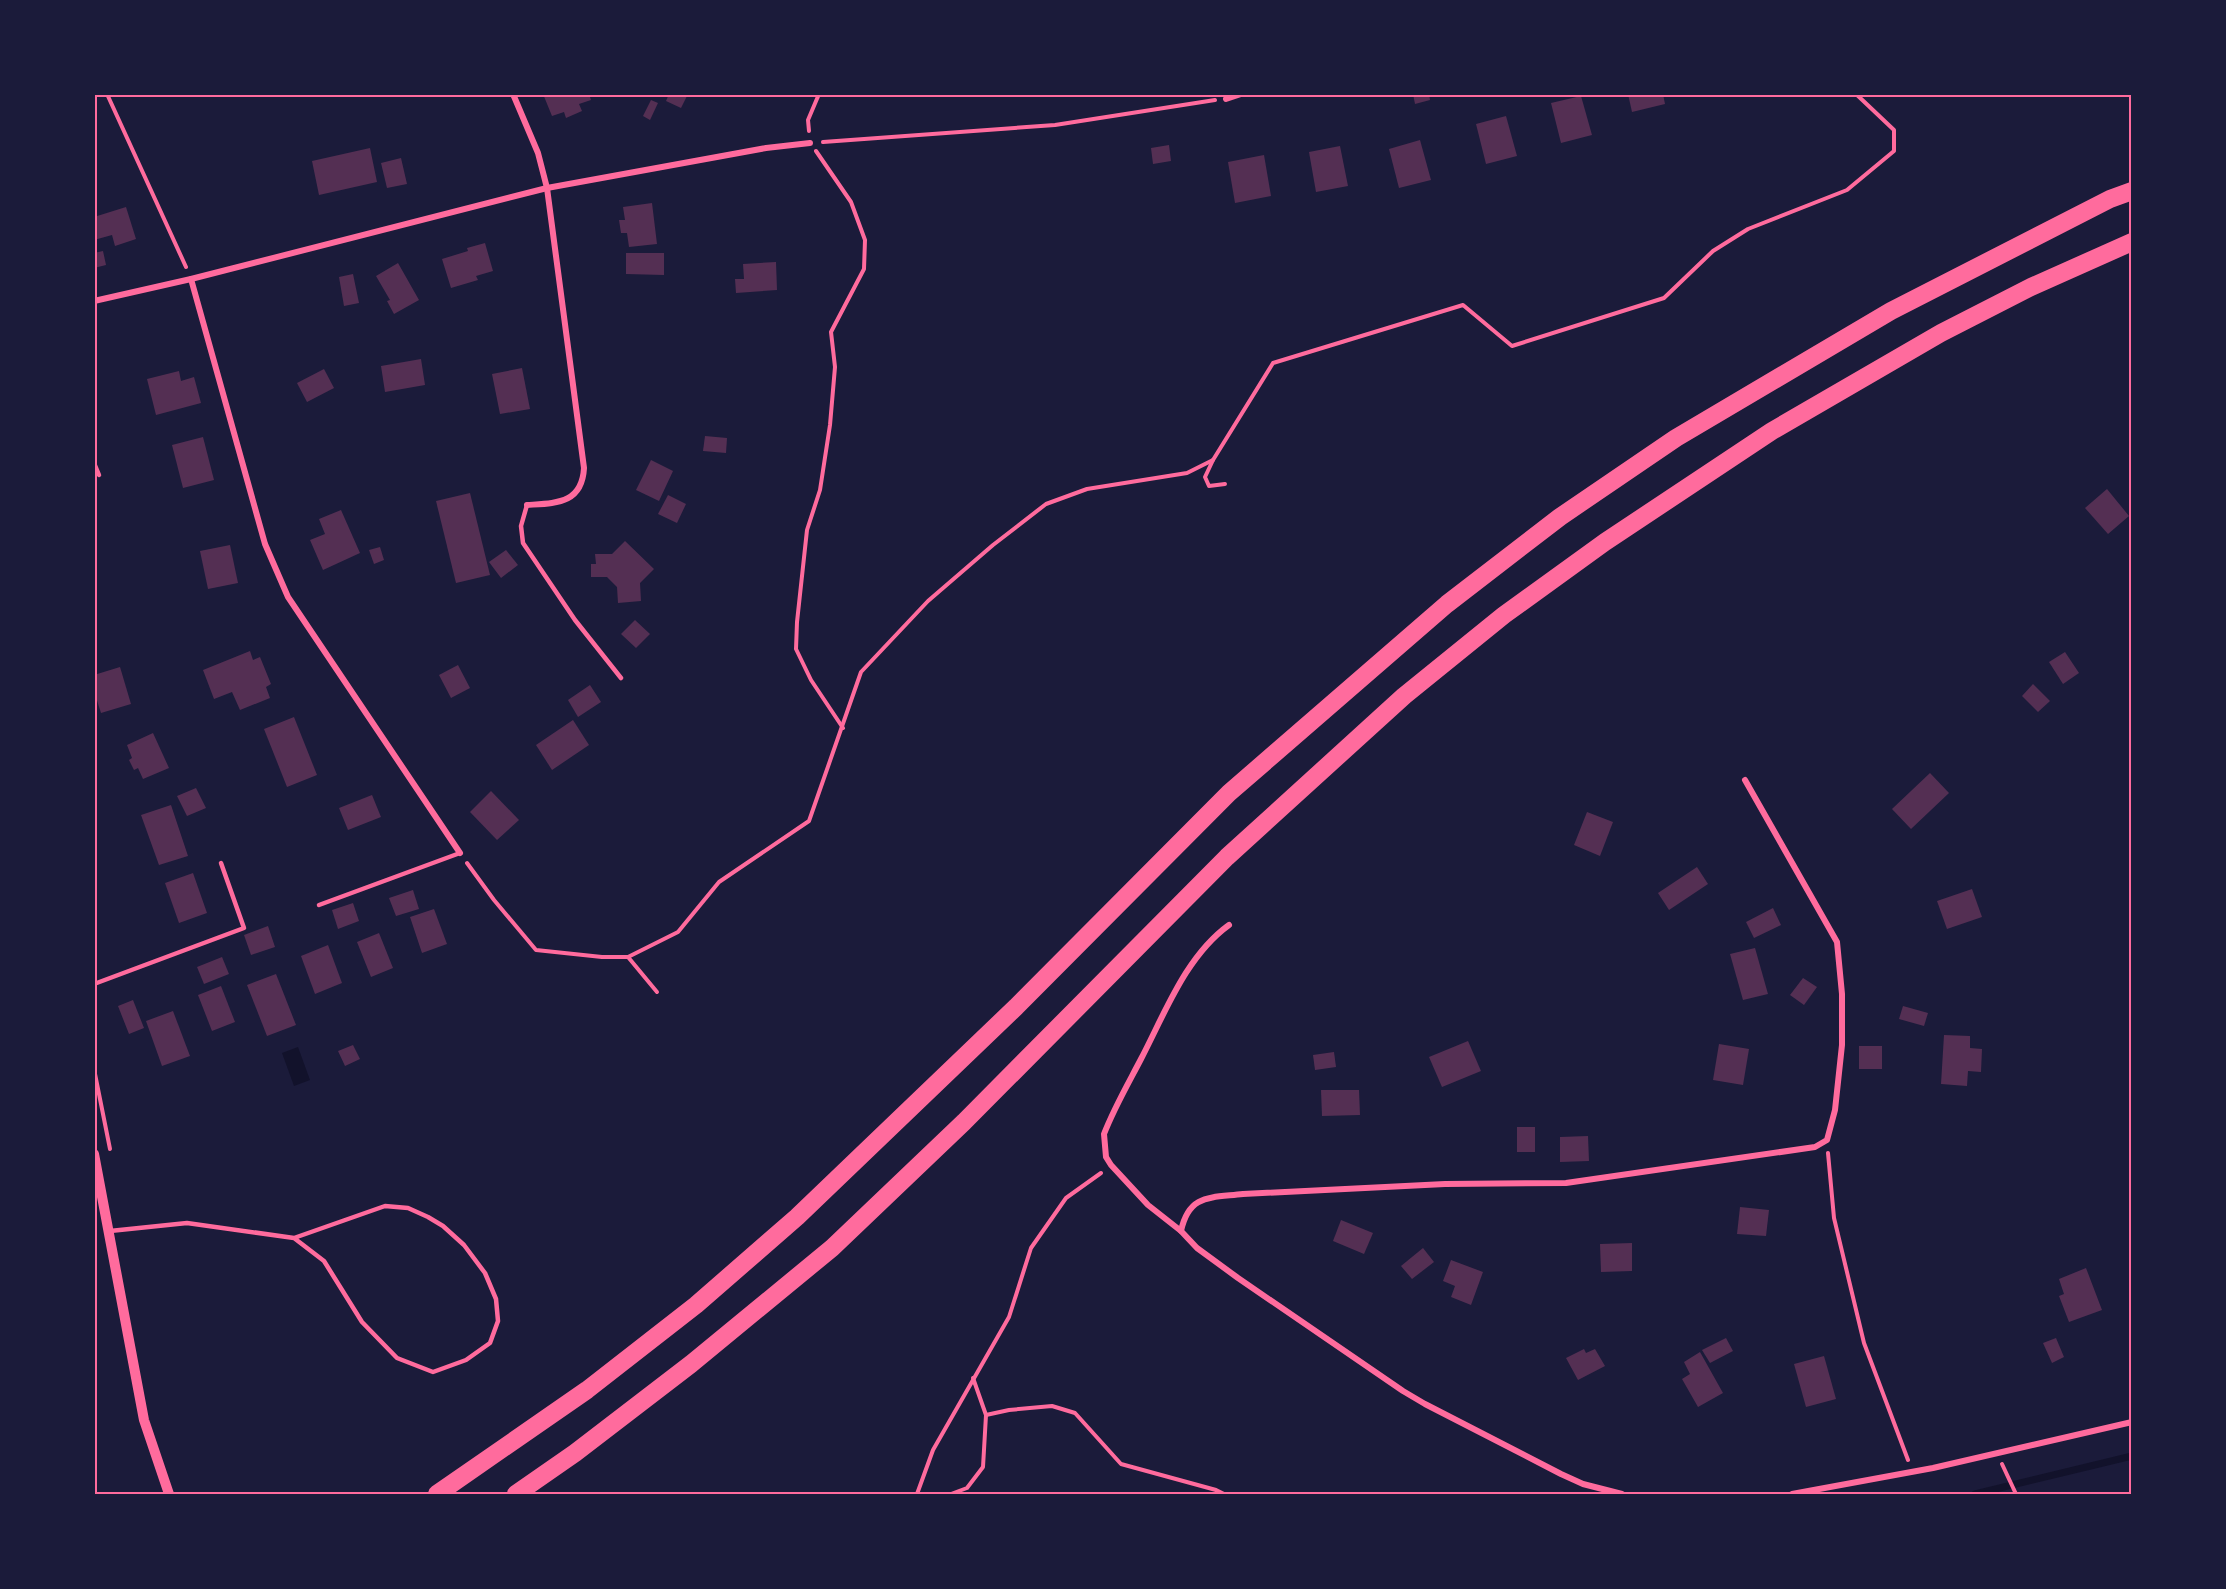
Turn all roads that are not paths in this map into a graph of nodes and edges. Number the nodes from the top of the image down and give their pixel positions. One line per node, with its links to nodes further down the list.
1 (513, 94): 5 (street)
2 (1241, 94): 3 (street)
3 (1226, 99)
4 (810, 143): 5 (street)
5 (547, 188): 8 (street); 12 (street)
6 (2132, 191): 26 (highway)
7 (2132, 242): 27 (highway)
8 (191, 279): 9 (street); 15 (street)
9 (94, 301)
10 (94, 463): 11 (lane)
11 (99, 475)
12 (527, 505): 13 (lane)
13 (621, 678)
14 (1745, 780): 22 (street)
15 (460, 853): 17 (lane)
16 (221, 863): 19 (lane)
17 (319, 905)
18 (1229, 924): 22 (street)
19 (94, 984)
20 (94, 1154): 21 (street)
21 (109, 1231): 23 (lane); 25 (street)
22 (1181, 1231): 28 (street)
23 (294, 1238): 23 (lane)
24 (2132, 1422): 29 (street)
25 (169, 1494)
26 (437, 1494)
27 (516, 1494)
28 (1622, 1494)
29 (1792, 1494)

